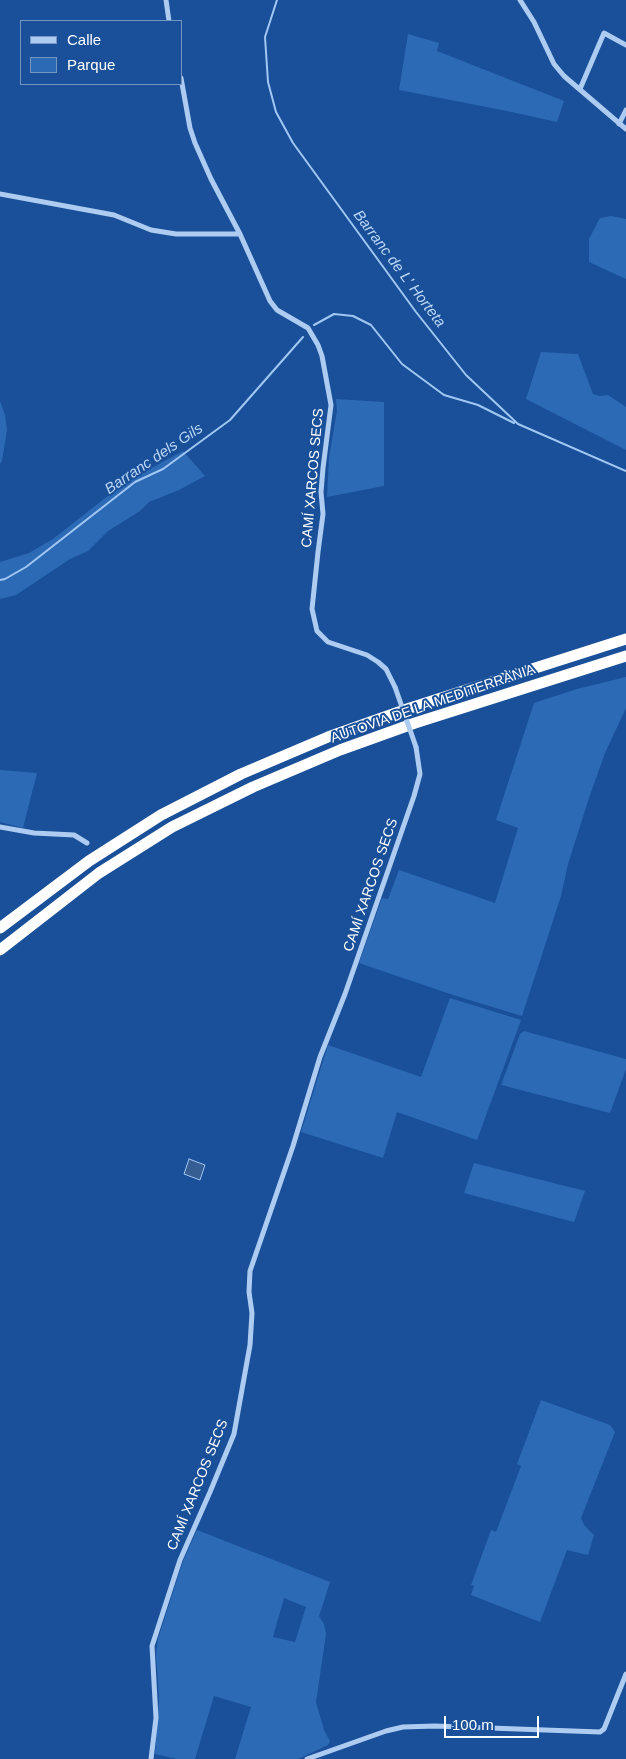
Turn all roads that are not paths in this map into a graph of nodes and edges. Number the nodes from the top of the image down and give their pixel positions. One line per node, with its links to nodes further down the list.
1 (166, 0): 3 (street)
2 (520, 0): 6 (street)
3 (169, 20)
4 (626, 45): 6 (street)
5 (182, 84): 11 (street, CAMÍ XARCOS SECS)
6 (580, 89): 8 (street)
7 (626, 110): 8 (street)
8 (619, 124): 9 (street)
9 (626, 129)
10 (0, 194): 11 (street)
11 (240, 234): 19 (street, CAMÍ XARCOS SECS, bridge)
12 (626, 639): 16 (highway, AUTOVIA DE LA MEDITERRÀNIA)
13 (626, 656): 17 (highway, AUTOVIA DE LA MEDITERRÀNIA)
14 (0, 827): 15 (street)
15 (87, 843)
16 (0, 928)
17 (0, 950)
18 (626, 1674): 20 (street)
19 (152, 1759)
20 (307, 1759)

